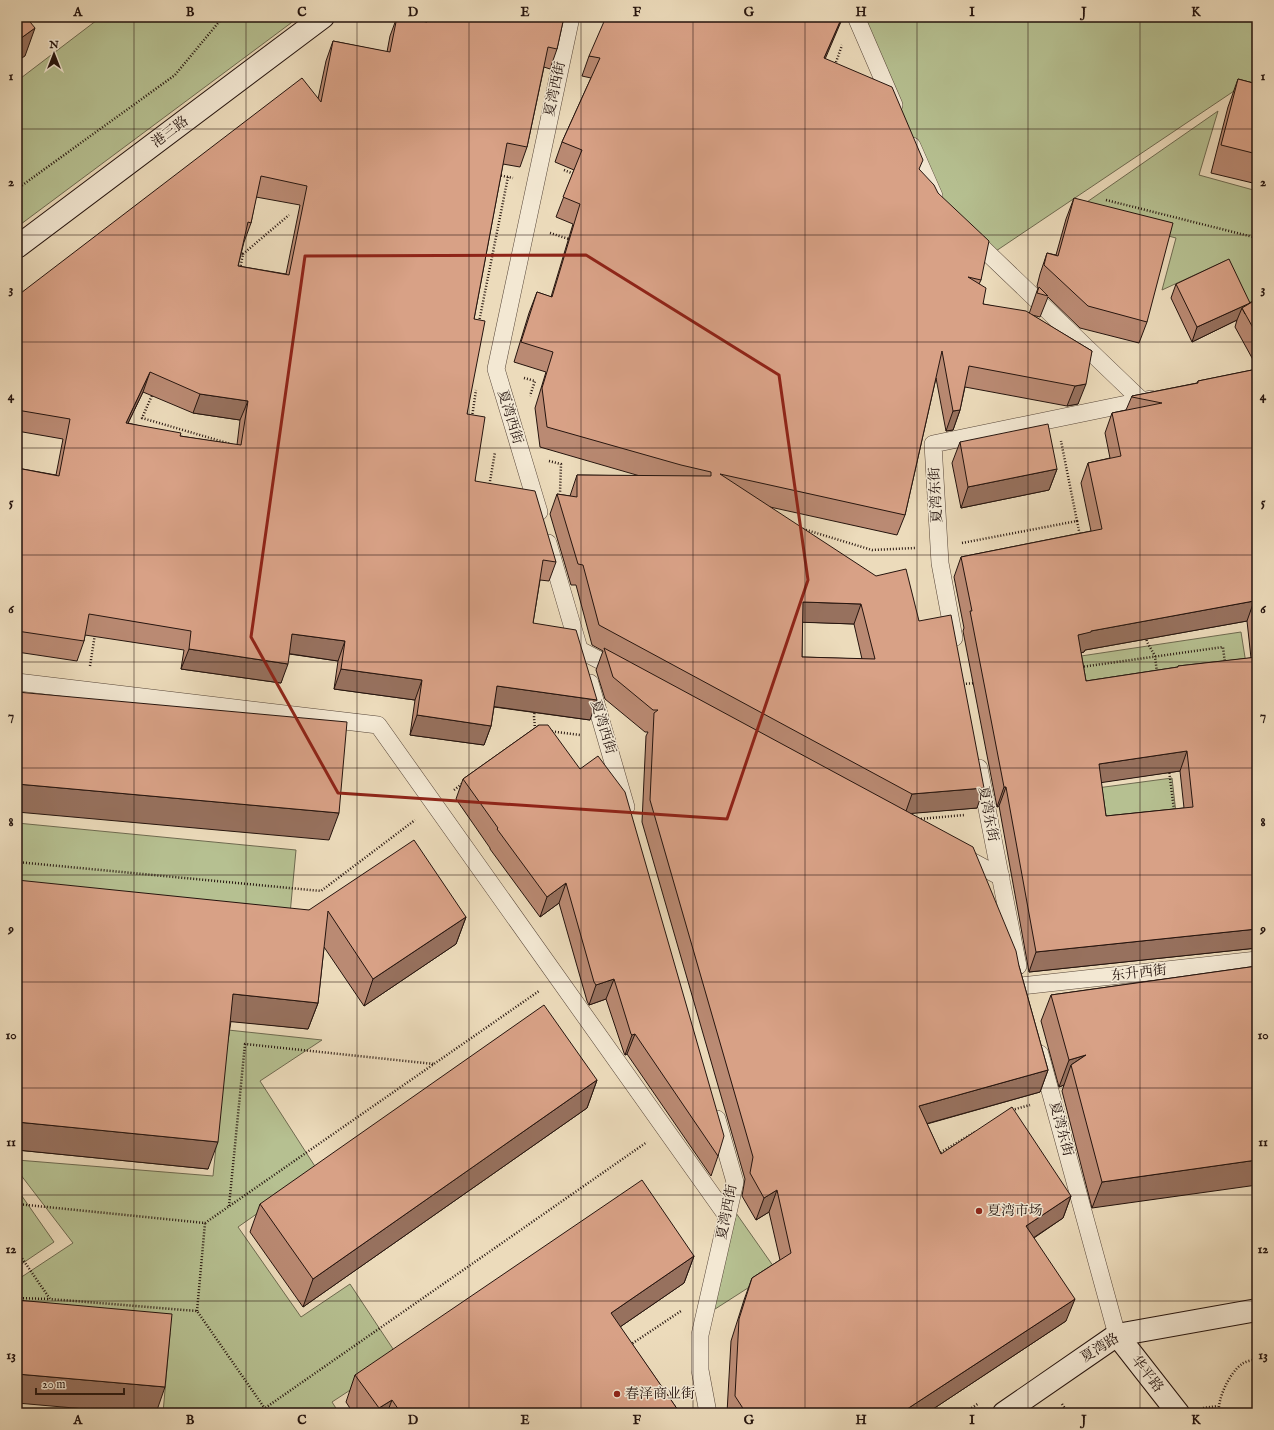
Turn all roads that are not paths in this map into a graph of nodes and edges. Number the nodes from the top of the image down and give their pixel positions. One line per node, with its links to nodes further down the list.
1 (323, 17): 6 (main road, 港三路)
2 (571, 17): 9 (lane, 夏湾西街)
3 (856, 17): 4 (lane)
4 (944, 211)
5 (960, 227): 8 (lane)
6 (17, 247)
7 (1166, 396): 8 (lane, 夏湾东街)
8 (1142, 401): 12 (lane, 夏湾东街)
9 (580, 650): 10 (lane); 14 (lane, 夏湾西街)
10 (636, 680)
11 (17, 682): 21 (lane)
12 (971, 683)
13 (976, 752): 16 (lane, 夏湾东街)
14 (632, 825)
15 (952, 851): 16 (lane)
16 (1001, 877): 18 (lane, 夏湾东街)
17 (1257, 960): 18 (lane, 东升西街)
18 (1024, 993)
19 (1036, 1038): 23 (lane, 夏湾东街)
20 (713, 1106): 21 (lane, 夏湾西街)
21 (727, 1216): 24 (lane, 夏湾西街)
22 (1257, 1310): 23 (main road, 夏湾路)
23 (1117, 1335): 25 (main road, 夏湾路); 26 (main road, 华平路)
24 (708, 1413)
25 (1004, 1413)
26 (1178, 1413)

